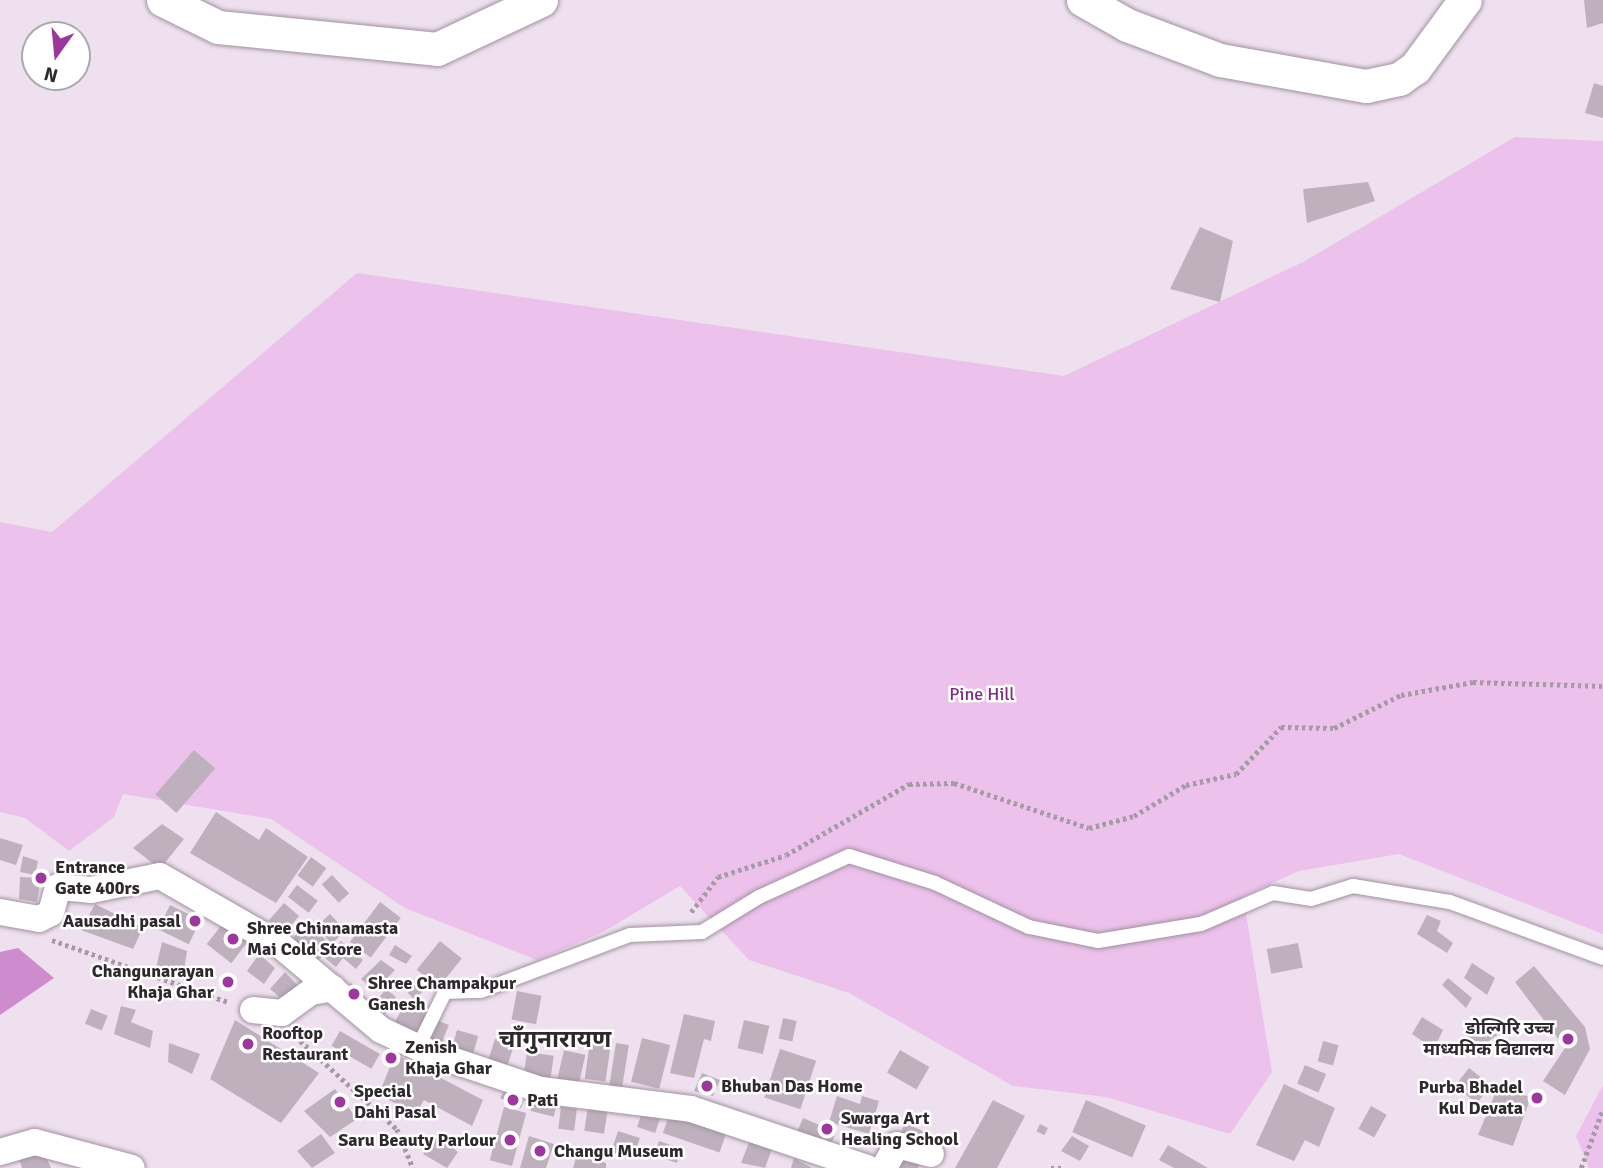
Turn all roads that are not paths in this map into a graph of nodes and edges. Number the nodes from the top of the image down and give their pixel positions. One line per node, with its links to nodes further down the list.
1 (163, 0): 2 (street)
2 (541, 0)
3 (1083, 0): 4 (street)
4 (1465, 0)
5 (0, 912): 7 (street)
6 (1603, 958): 9 (lane)
7 (333, 988): 8 (street); 9 (street)
8 (253, 1010)
9 (418, 1047): 13 (street)
10 (0, 1152): 12 (street)
11 (930, 1154): 14 (street)
12 (132, 1168)
13 (867, 1168)
14 (884, 1168)

